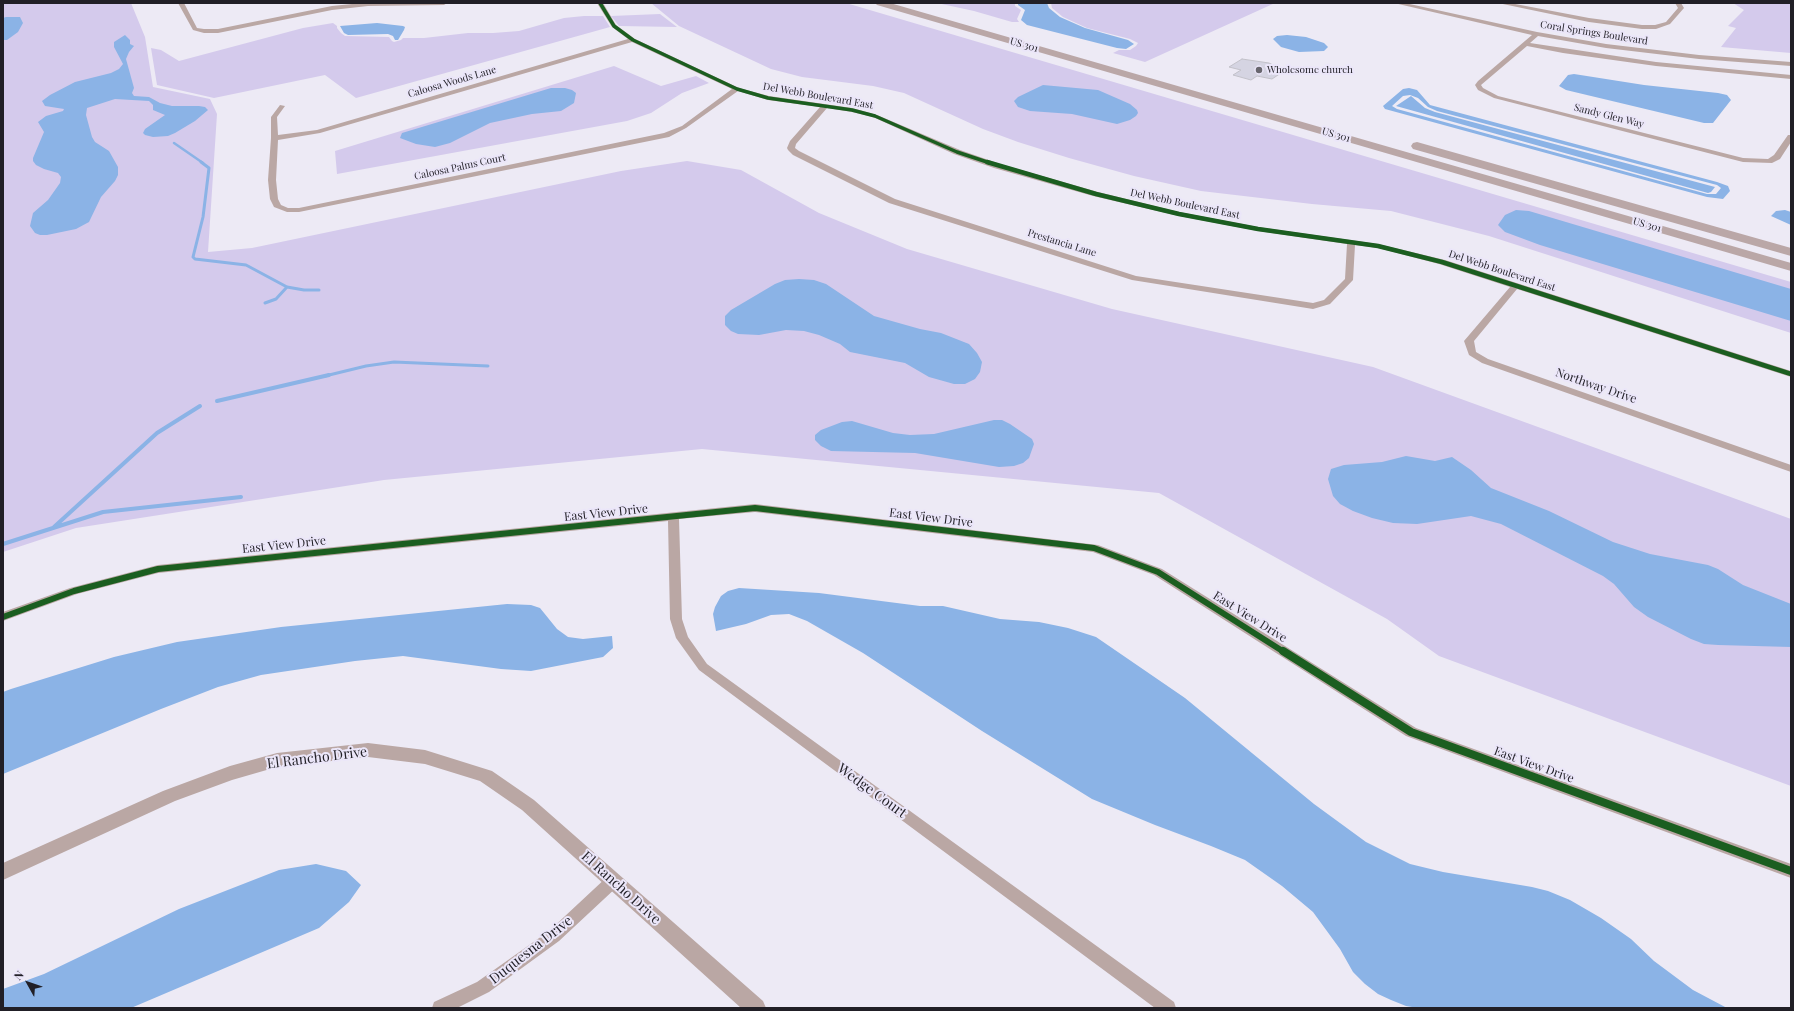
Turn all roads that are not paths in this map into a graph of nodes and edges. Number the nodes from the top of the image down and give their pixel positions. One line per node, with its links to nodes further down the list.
1 (181, 3): 9 (street)
2 (444, 3): 9 (street)
3 (600, 3): 11 (street, Del Webb Boulevard East)
4 (880, 3): 26 (main road, US 301 / US 301)
5 (914, 3): 12 (main road, US 301)
6 (1397, 3): 10 (street, Coral Springs Boulevard)
7 (1501, 3): 8 (street)
8 (1678, 3)
9 (331, 5)
10 (1537, 34): 13 (street, Sandy Glen Way); 14 (street, Coral Springs Boulevard)
11 (633, 40): 16 (street, Del Webb Boulevard East); 22 (street, Caloosa Woods Lane)
12 (1060, 44)
13 (1526, 44): 15 (street); 21 (street, Sandy Glen Way)
14 (1791, 64)
15 (1791, 77)
16 (737, 89): 19 (street, Del Webb Boulevard East); 22 (street, Caloosa Palms Court)
17 (1221, 90): 20 (main road, US 301)
18 (282, 106): 22 (street, Caloosa Palms Court)
19 (824, 106): 24 (street, Del Webb Boulevard East); 24 (street, Prestancia Lane)
20 (1343, 125)
21 (1791, 136)
22 (276, 138)
23 (1404, 142): 25 (main road, US 301)
24 (1351, 242): 27 (street, Del Webb Boulevard East)
25 (1791, 252)
26 (1791, 267)
27 (1515, 286): 28 (street, Del Webb Boulevard East); 29 (street, Northway Drive)
28 (1791, 374)
29 (1791, 469)
30 (673, 517): 31 (street, East View Drive); 32 (street, East View Drive); 37 (street, Wedge Court)
31 (3, 617)
32 (1791, 871)
33 (3, 872): 34 (street, El Rancho Drive)
34 (613, 881): 35 (street, Duquesna Drive); 36 (street, El Rancho Drive)
35 (440, 1008)
36 (756, 1008)
37 (1168, 1008)

